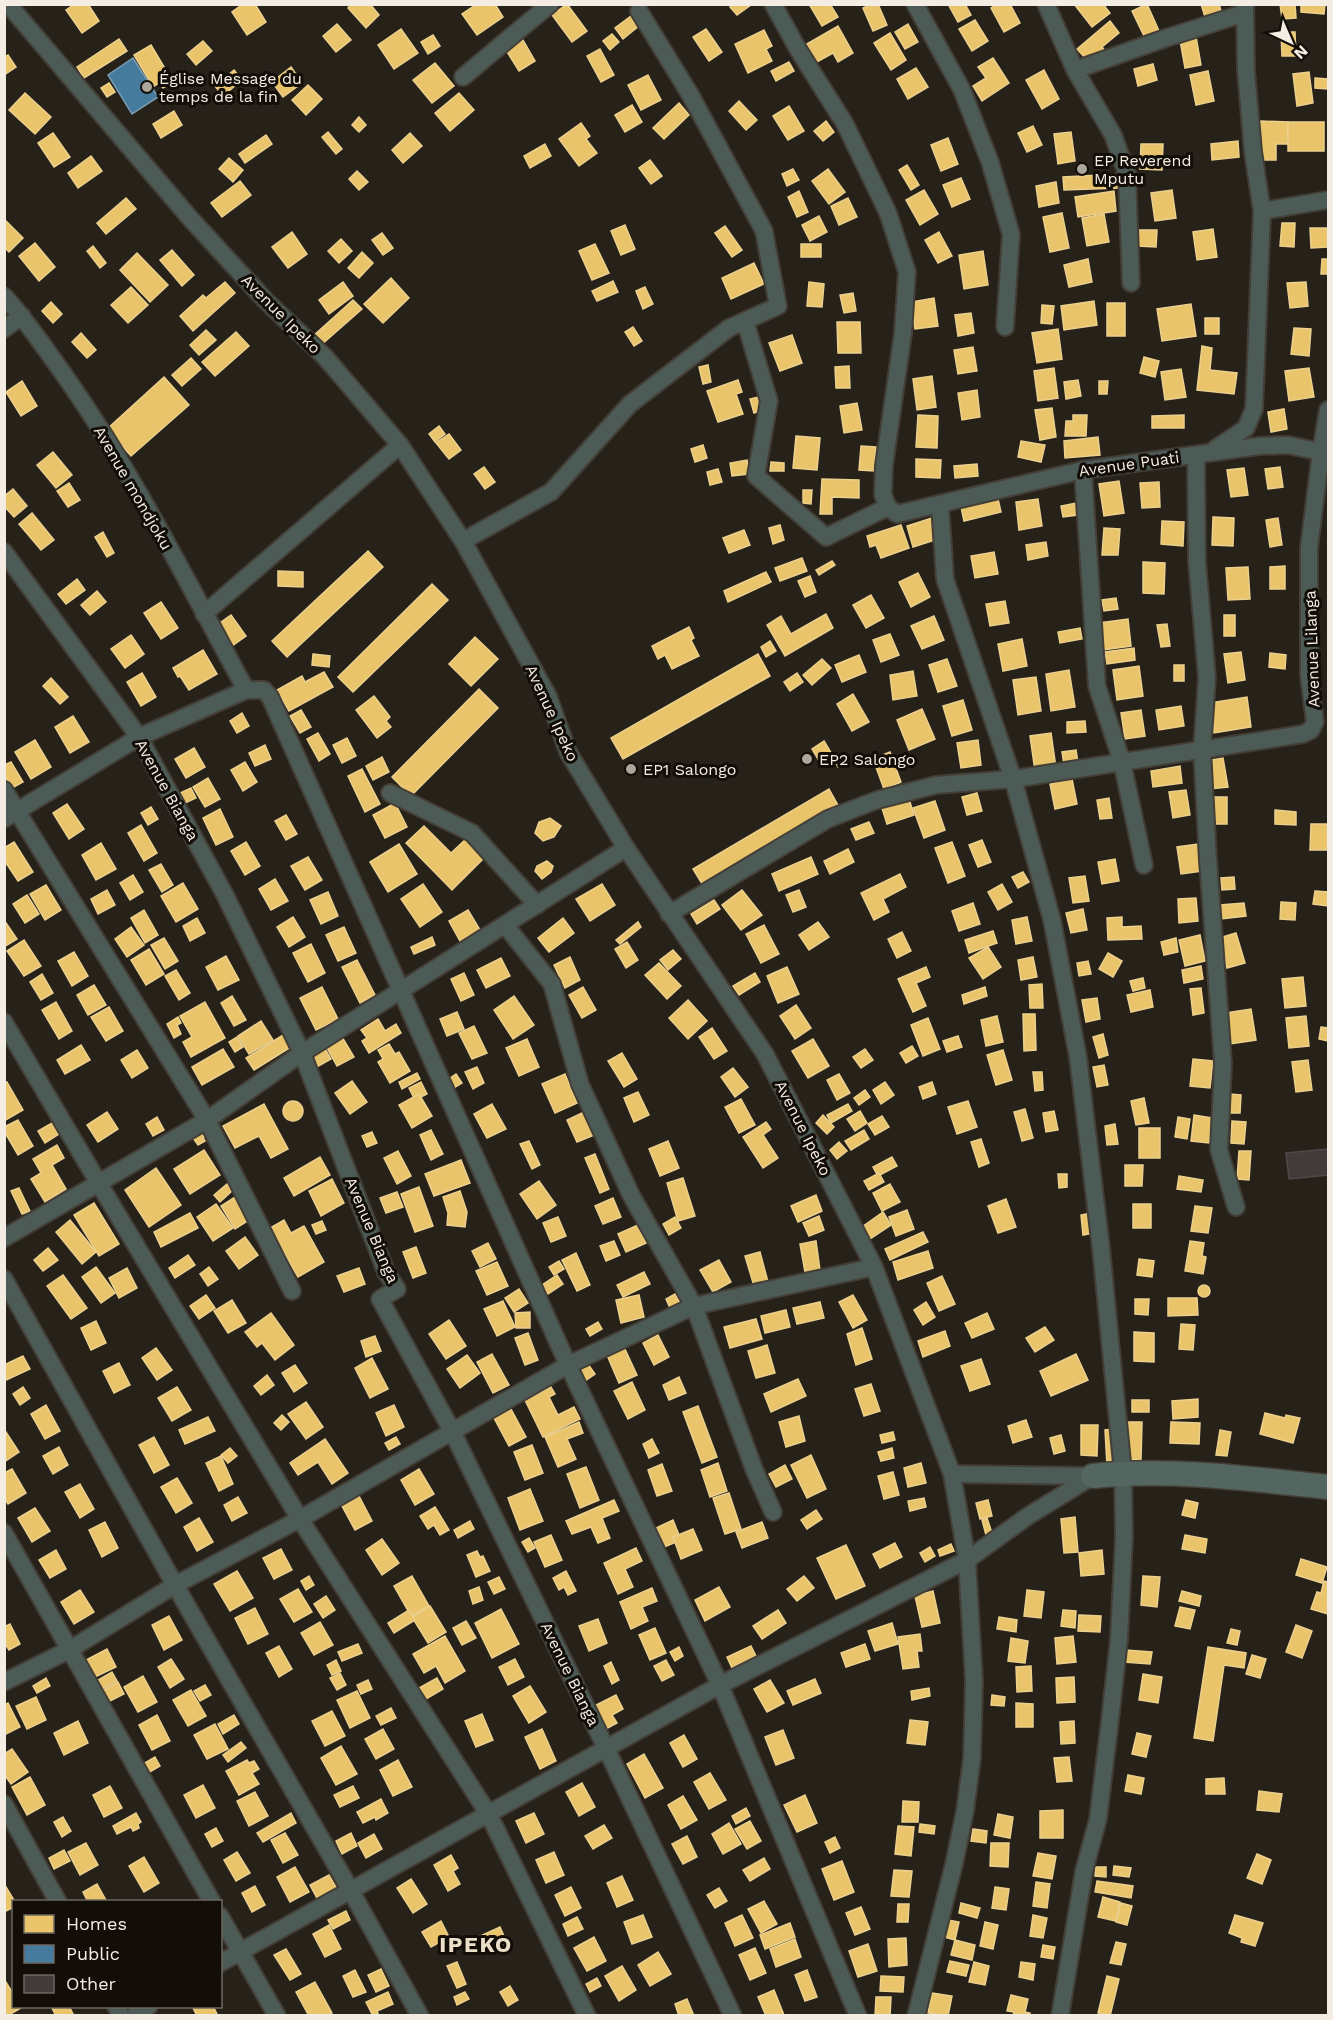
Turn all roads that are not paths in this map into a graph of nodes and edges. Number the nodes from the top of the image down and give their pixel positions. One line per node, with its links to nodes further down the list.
1 (8, 4): 19 (street, Avenue Ipeko)
2 (549, 4): 9 (street)
3 (773, 4): 24 (street)
4 (915, 4): 16 (street)
5 (1050, 6): 8 (street)
6 (641, 7): 15 (street)
7 (1245, 9): 8 (street); 11 (street)
8 (1075, 70): 12 (street)
9 (462, 77)
10 (1329, 200): 11 (street)
11 (1262, 211): 21 (street)
12 (1131, 284)
13 (4, 296): 14 (street, Avenue mondjoku)
14 (22, 316): 17 (street); 27 (street, Avenue mondjoku)
15 (745, 321): 24 (street); 25 (street)
16 (1005, 327)
17 (4, 328)
18 (1328, 411): 20 (street, Avenue Lilanga)
19 (400, 445): 25 (street, Avenue Ipeko); 27 (street)
20 (1321, 452): 21 (street, Avenue Puati); 30 (street, Avenue Lilanga)
21 (1202, 454): 22 (street, Avenue Puati); 30 (street)
22 (1083, 470): 23 (street, Avenue Puati); 31 (street)
23 (940, 504): 24 (street, Avenue Puati); 32 (street)
24 (888, 507)
25 (463, 541): 36 (street, Avenue Ipeko)
26 (4, 552): 29 (street, Avenue Bianga)
27 (204, 615): 28 (street, Avenue mondjoku)
28 (246, 690): 29 (street); 41 (street)
29 (139, 737): 35 (street); 43 (street, Avenue Bianga)
30 (1202, 750): 31 (street, Avenue Lilanga); 46 (street)
31 (1122, 762): 32 (street, Avenue Lilanga); 37 (street)
32 (1012, 779): 39 (street, Avenue Lilanga); 54 (street)
33 (4, 790): 35 (street)
34 (390, 794): 38 (street)
35 (11, 815): 44 (street)
36 (626, 848): 38 (street); 39 (street, Avenue Ipeko)
37 (1144, 865)
38 (537, 904): 40 (street)
39 (669, 914): 48 (street, Avenue Ipeko)
40 (505, 925): 41 (street); 51 (street)
41 (401, 991): 43 (street); 52 (street)
42 (4, 1022): 45 (street)
43 (302, 1053): 44 (street); 53 (street, Avenue Bianga)
44 (207, 1120): 45 (street); 50 (street)
45 (98, 1182): 47 (street); 59 (street)
46 (1236, 1206)
47 (4, 1238)
48 (874, 1267): 51 (street); 55 (street, Avenue Ipeko)
49 (4, 1279): 62 (street)
50 (292, 1291)
51 (694, 1306): 52 (street); 58 (street)
52 (568, 1365): 53 (street); 65 (street)
53 (452, 1431): 59 (street); 66 (street, Avenue Bianga)
54 (1123, 1473): 56 (street); 57 (street); 83 (street)
55 (952, 1474): 56 (street); 61 (street, Avenue Ipeko)
56 (1093, 1476): 61 (street)
57 (1329, 1487)
58 (773, 1512)
59 (300, 1519): 62 (street); 68 (street)
60 (4, 1533): 63 (street)
61 (967, 1560): 65 (street); 82 (street, Avenue Ipeko)
62 (175, 1585): 63 (street); 69 (street)
63 (69, 1650): 64 (street); 71 (street)
64 (4, 1682)
65 (720, 1685): 66 (street); 81 (street)
66 (606, 1748): 68 (street); 80 (street, Avenue Bianga)
67 (4, 1804): 70 (street)
68 (489, 1815): 69 (street); 79 (street)
69 (351, 1891): 73 (street); 78 (street)
70 (57, 1900)
71 (211, 1900)
72 (222, 1920): 73 (street)
73 (240, 1951): 74 (street); 77 (street)
74 (222, 1962)
75 (147, 2008): 76 (street)
76 (134, 2016)
77 (277, 2016)
78 (420, 2016)
79 (587, 2016)
80 (733, 2016)
81 (858, 2016)
82 (916, 2016)
83 (1060, 2016)

